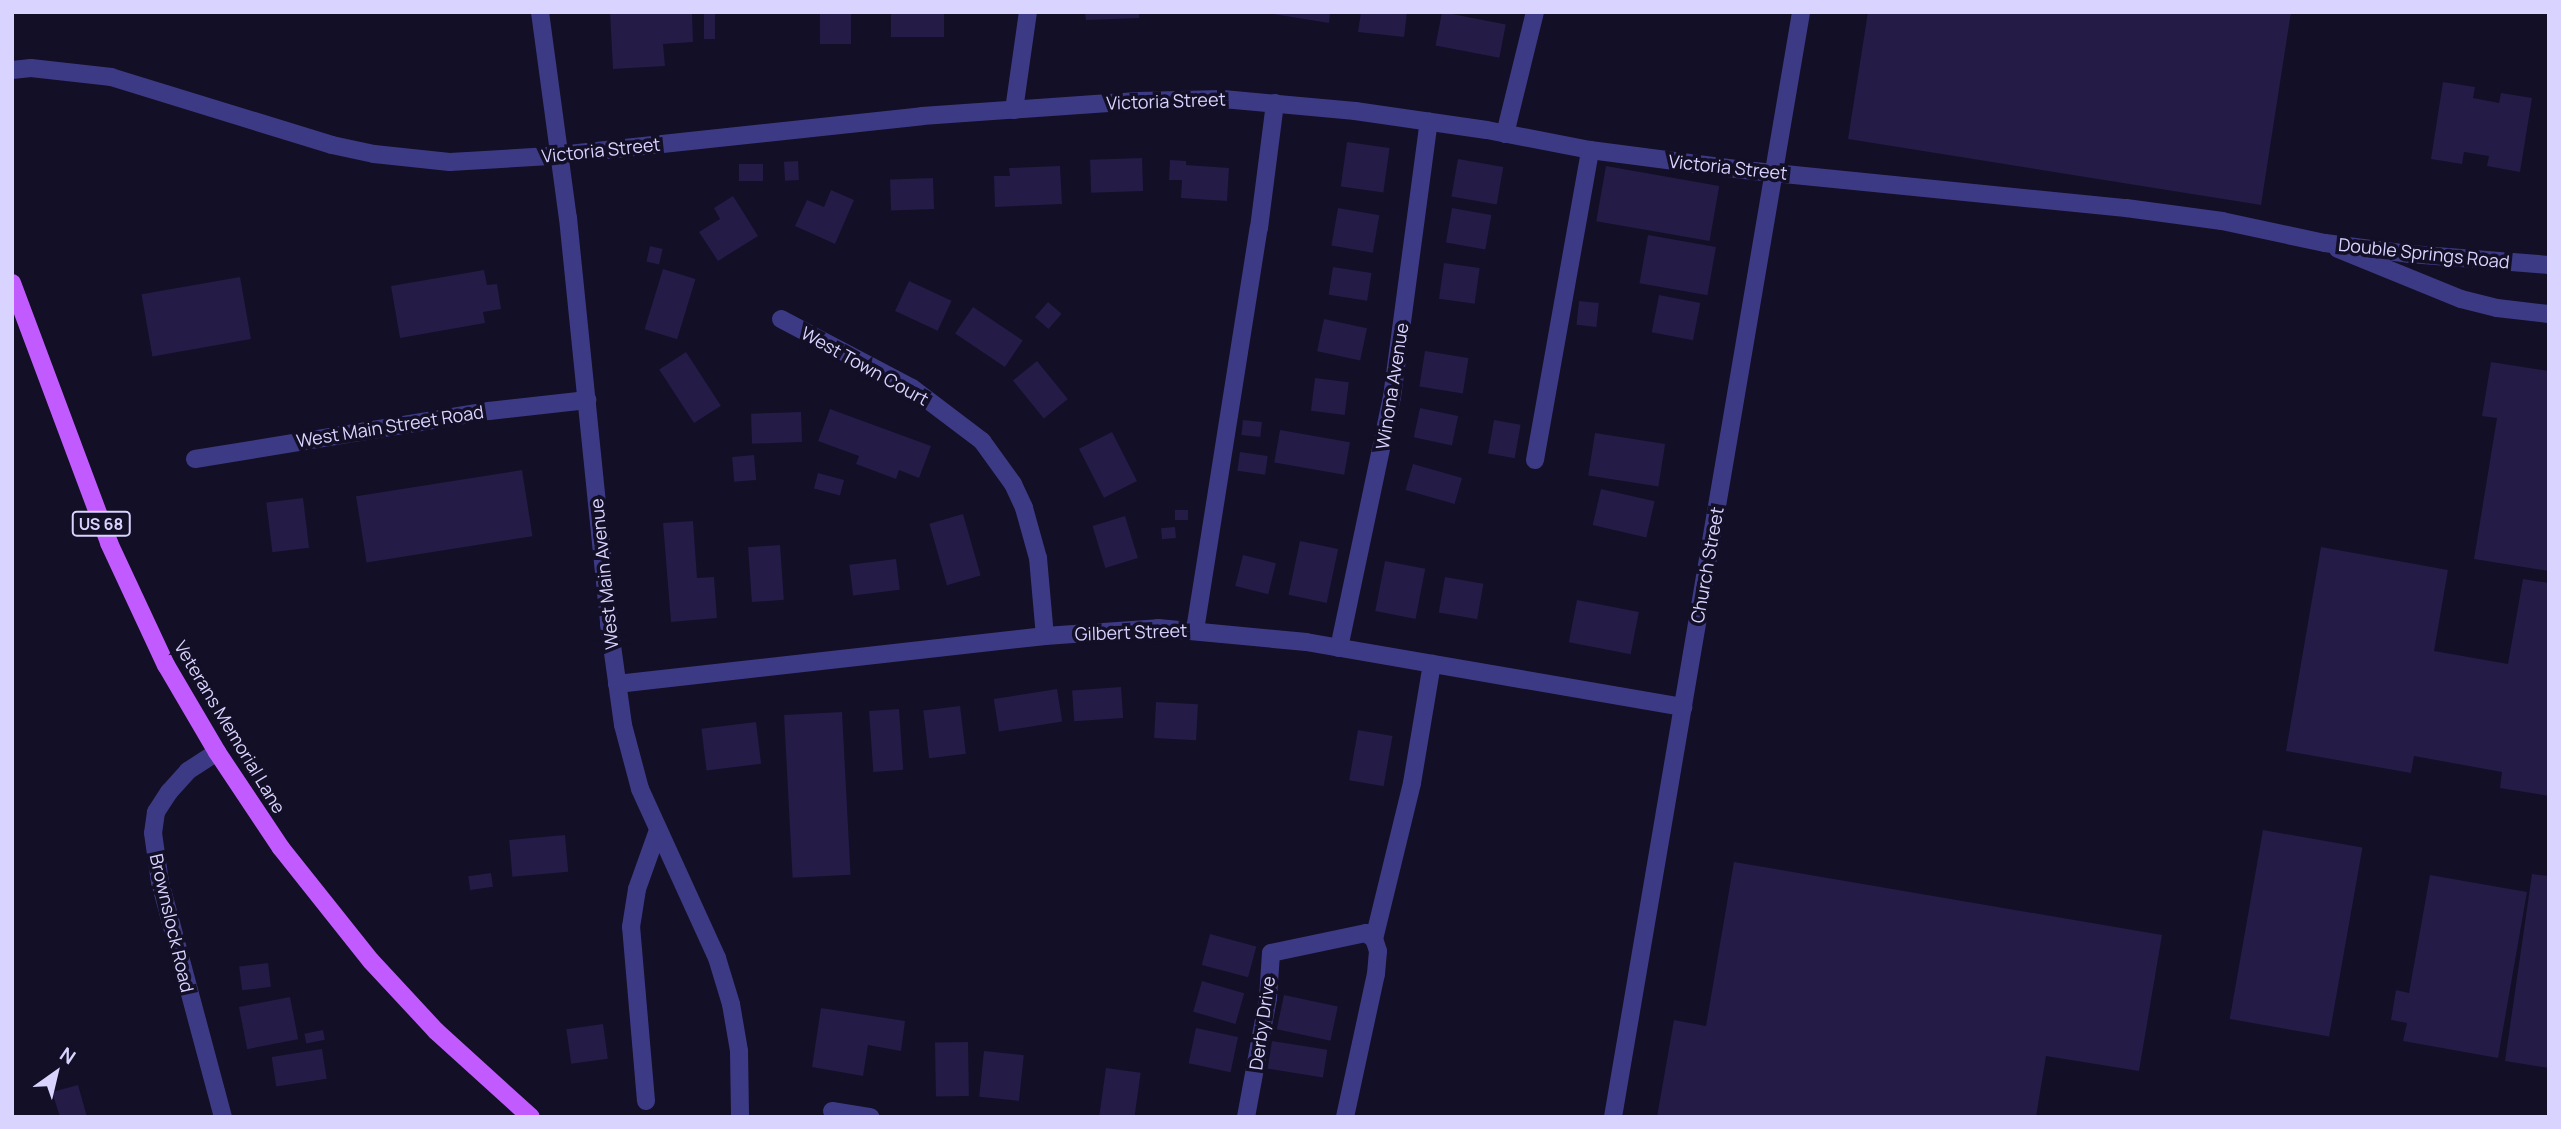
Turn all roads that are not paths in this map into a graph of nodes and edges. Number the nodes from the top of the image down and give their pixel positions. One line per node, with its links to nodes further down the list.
1 (540, 12): 11 (street, West Main Avenue)
2 (1028, 12): 7 (street)
3 (1535, 12): 9 (street)
4 (1801, 12): 12 (street, Church Street)
5 (12, 70): 11 (street, Victoria Street)
6 (1275, 103): 7 (street, Victoria Street); 8 (street, Victoria Street); 21 (street)
7 (1014, 110): 11 (street, Victoria Street)
8 (1429, 121): 9 (street, Victoria Street); 23 (street, Winona Avenue)
9 (1505, 134): 10 (street, Victoria Street)
10 (1590, 150): 12 (street, Victoria Street); 20 (street)
11 (560, 154): 18 (street, West Main Avenue)
12 (1774, 172): 13 (street, Victoria Street); 26 (street, Church Street)
13 (2325, 243): 14 (street, Double Springs Road); 16 (street, Double Springs Road)
14 (2549, 265)
15 (12, 283): 27 (main road, Veterans Memorial Lane / US 68)
16 (2549, 314)
17 (781, 319): 22 (street, West Town Court)
18 (587, 400): 19 (street, West Main Street Road); 25 (street, West Main Avenue)
19 (195, 459)
20 (1535, 460)
21 (1195, 630): 22 (street, Gilbert Street); 23 (street, Gilbert Street)
22 (1045, 636): 25 (street, Gilbert Street)
23 (1339, 648): 24 (street, Gilbert Street)
24 (1432, 664): 26 (street, Gilbert Street); 29 (street)
25 (617, 684): 28 (street, West Main Avenue)
26 (1683, 707): 38 (street, Church Street)
27 (217, 752): 32 (street, Brownslock Road); 33 (main road, Veterans Memorial Lane / US 68)
28 (658, 830): 30 (street); 34 (street, West Main Avenue)
29 (1374, 939): 36 (street, Derby Drive); 37 (street)
30 (646, 1101)
31 (832, 1111): 35 (street)
32 (223, 1117)
33 (531, 1117)
34 (740, 1117)
35 (872, 1117)
36 (1246, 1117)
37 (1345, 1117)
38 (1613, 1117)

